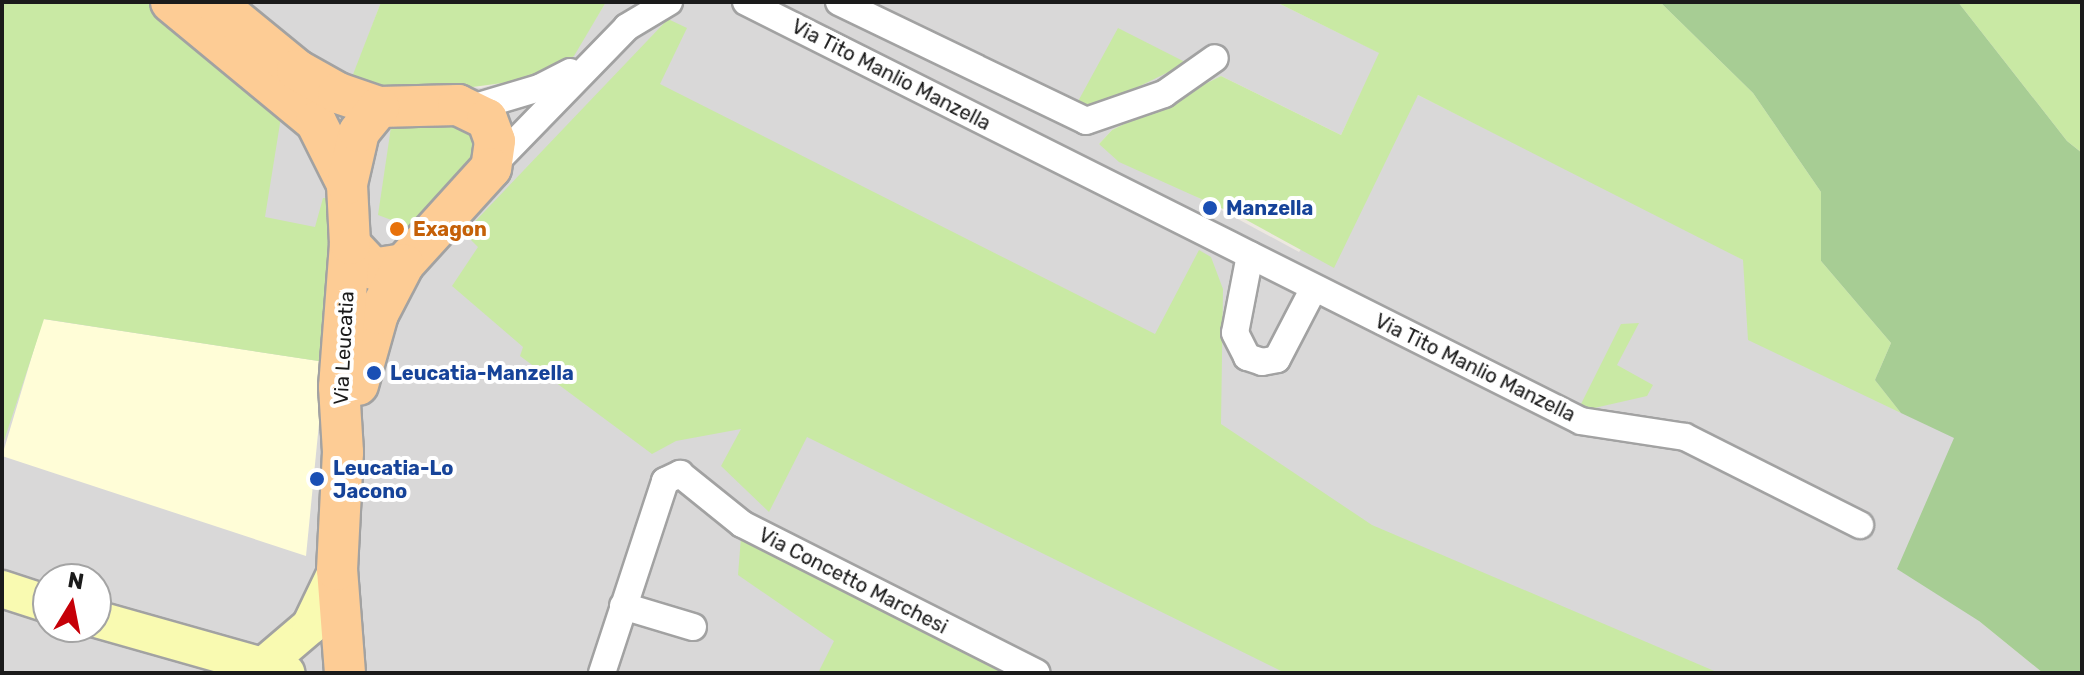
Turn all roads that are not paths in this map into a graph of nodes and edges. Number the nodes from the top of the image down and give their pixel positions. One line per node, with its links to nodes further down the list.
1 (171, 2): 12 (main road)
2 (214, 2): 9 (main road)
3 (669, 2): 6 (street)
4 (746, 2): 14 (street, Via Tito Manlio Manzella)
5 (839, 2): 7 (street, Via Tito Manlio Manzella)
6 (626, 15): 8 (street)
7 (1215, 58)
8 (594, 59): 10 (street); 11 (street)
9 (379, 107): 10 (main road); 12 (main road)
10 (472, 108): 11 (main road)
11 (491, 168): 15 (main road, Via Leucatia)
12 (347, 184): 13 (main road, Via Leucatia)
13 (350, 244): 15 (main road); 17 (main road, Via Leucatia)
14 (1250, 255): 16 (street, Via Tito Manlio Manzella); 16 (street)
15 (404, 264): 17 (main road, Via Leucatia)
16 (1314, 288): 18 (street, Via Tito Manlio Manzella)
17 (343, 452): 19 (main road, Via Leucatia)
18 (1860, 525)
19 (337, 570): 25 (main road, Via Leucatia); 26 (main road, Via Leucatia)
20 (2, 589): 21 (main road)
21 (32, 599)
22 (623, 606): 24 (street); 27 (street); 28 (street, Via Concetto Marchesi)
23 (112, 623): 25 (main road)
24 (693, 627)
25 (275, 669)
26 (345, 673)
27 (602, 673)
28 (1037, 673)

